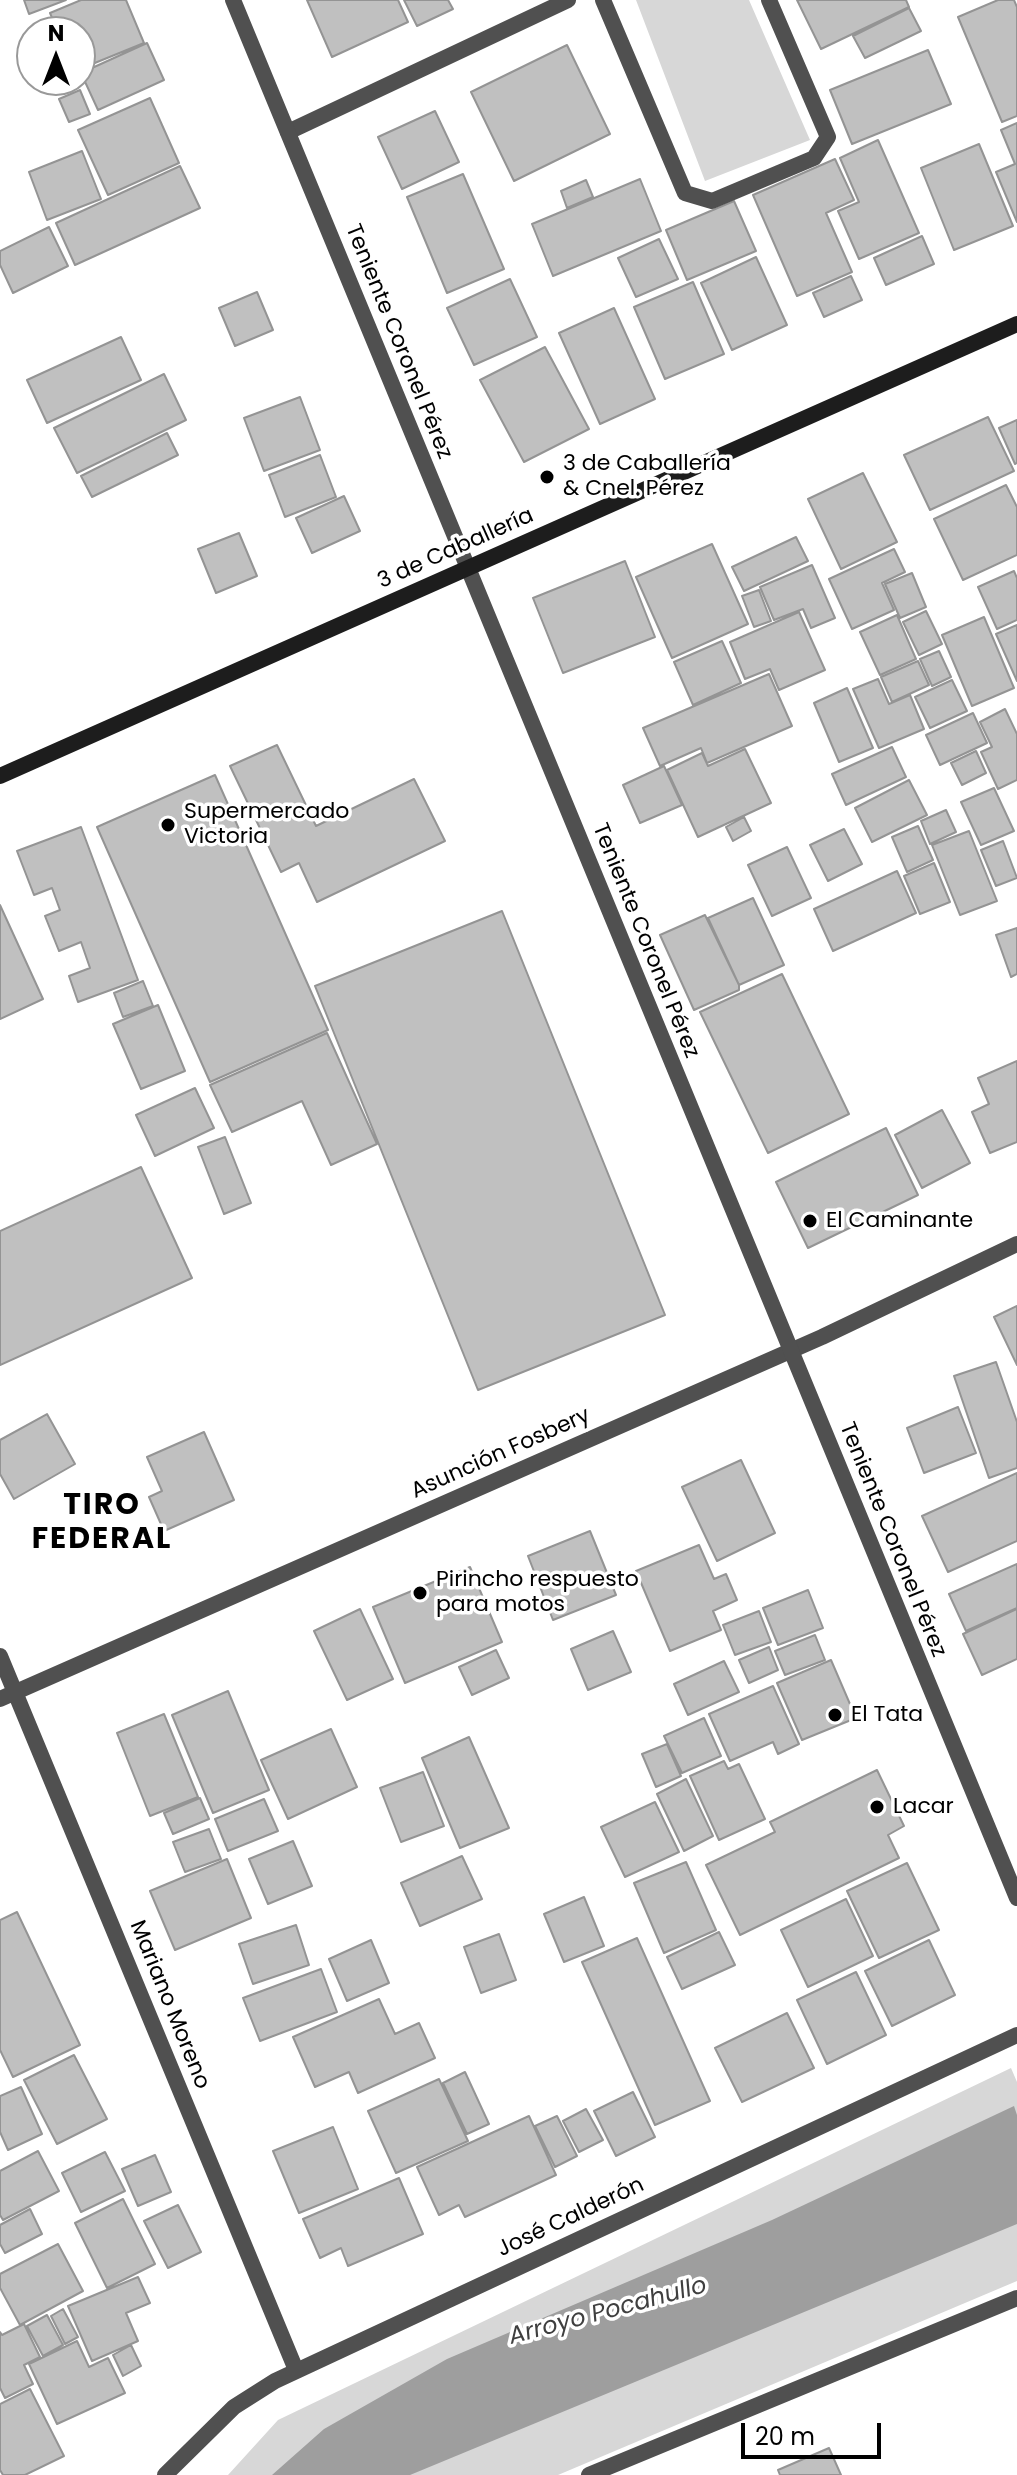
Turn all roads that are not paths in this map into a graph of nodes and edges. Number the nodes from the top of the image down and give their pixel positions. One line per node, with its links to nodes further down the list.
1 (233, 0): 5 (street, Teniente Coronel Pérez)
2 (568, 0): 5 (street)
3 (603, 0): 4 (street)
4 (769, 0)
5 (288, 132): 7 (street, Teniente Coronel Pérez)
6 (1017, 324): 7 (main road, 3 de Caballería)
7 (468, 568): 8 (main road, 3 de Caballería); 10 (street, Teniente Coronel Pérez)
8 (0, 776)
9 (1017, 1244): 10 (street, Asunción Fosbery)
10 (790, 1351): 12 (street, Asunción Fosbery); 13 (street, Teniente Coronel Pérez)
11 (0, 1656): 12 (street, Mariano Moreno)
12 (8, 1695): 16 (street, Mariano Moreno)
13 (1017, 1898)
14 (1017, 2035): 16 (street, José Calderón)
15 (1017, 2298): 18 (street)
16 (296, 2370): 17 (street, José Calderón)
17 (165, 2475)
18 (589, 2475)

